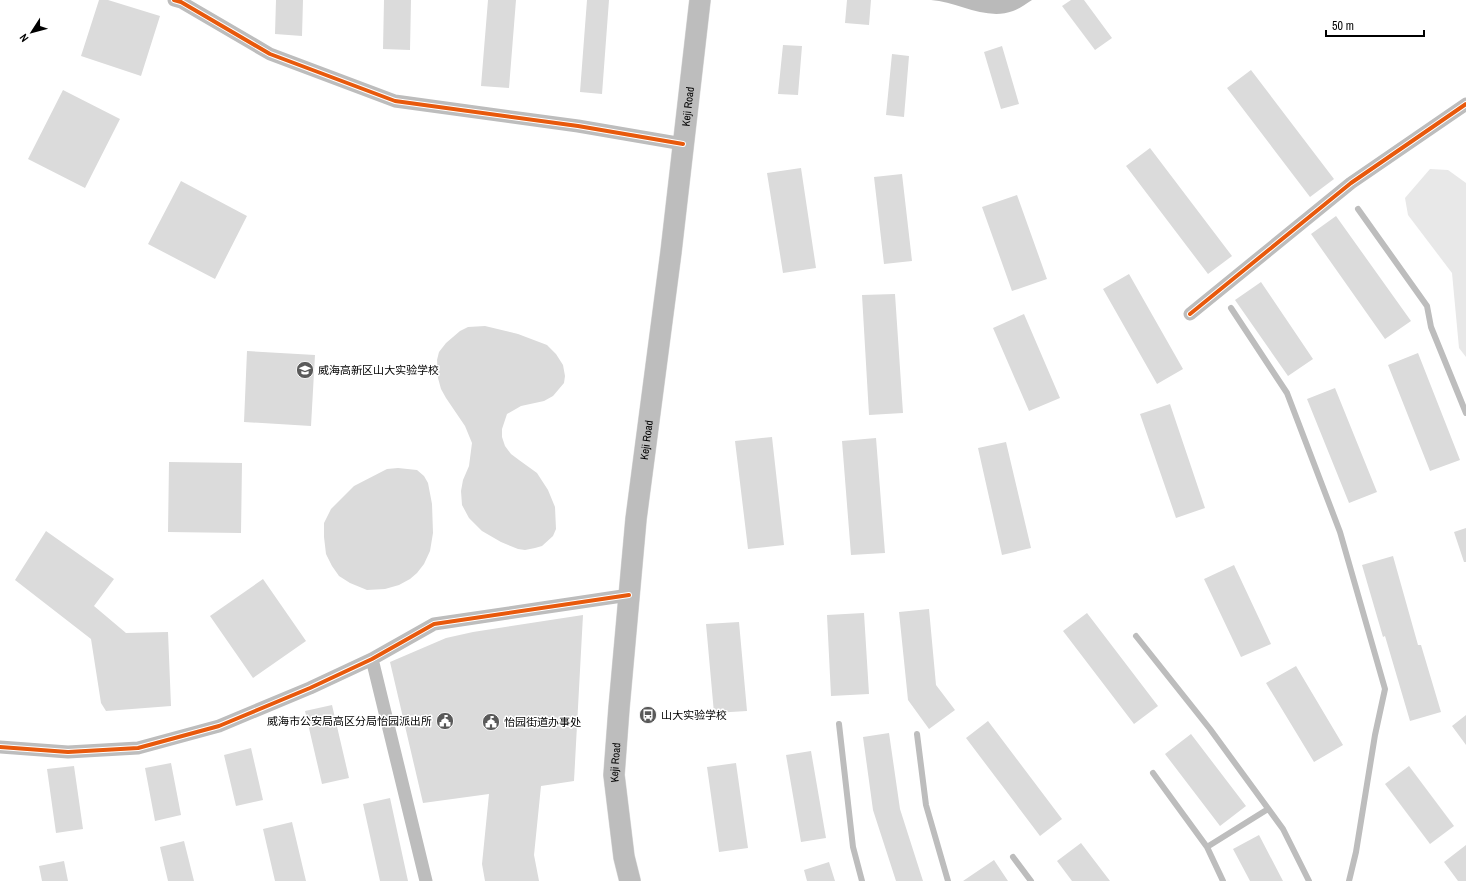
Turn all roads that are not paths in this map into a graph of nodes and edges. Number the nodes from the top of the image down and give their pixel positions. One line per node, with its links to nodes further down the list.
1 (174, 0): 4 (street)
2 (700, 0): 4 (main road, Keji Road)
3 (1466, 104): 7 (street)
4 (683, 144): 9 (main road, Keji Road)
5 (1358, 209): 8 (lane)
6 (1231, 308): 26 (lane)
7 (1190, 314)
8 (1466, 413)
9 (629, 596): 11 (street); 20 (main road, Keji Road)
10 (1136, 636): 16 (lane)
11 (372, 659): 14 (street); 19 (street)
12 (839, 724): 21 (lane)
13 (917, 734): 22 (lane)
14 (0, 747)
15 (1153, 773): 17 (lane)
16 (1268, 809): 17 (lane); 25 (lane)
17 (1207, 847): 24 (lane)
18 (1013, 857): 23 (lane)
19 (426, 881)
20 (630, 881)
21 (862, 881)
22 (948, 881)
23 (1031, 881)
24 (1224, 881)
25 (1309, 881)
26 (1349, 881)

